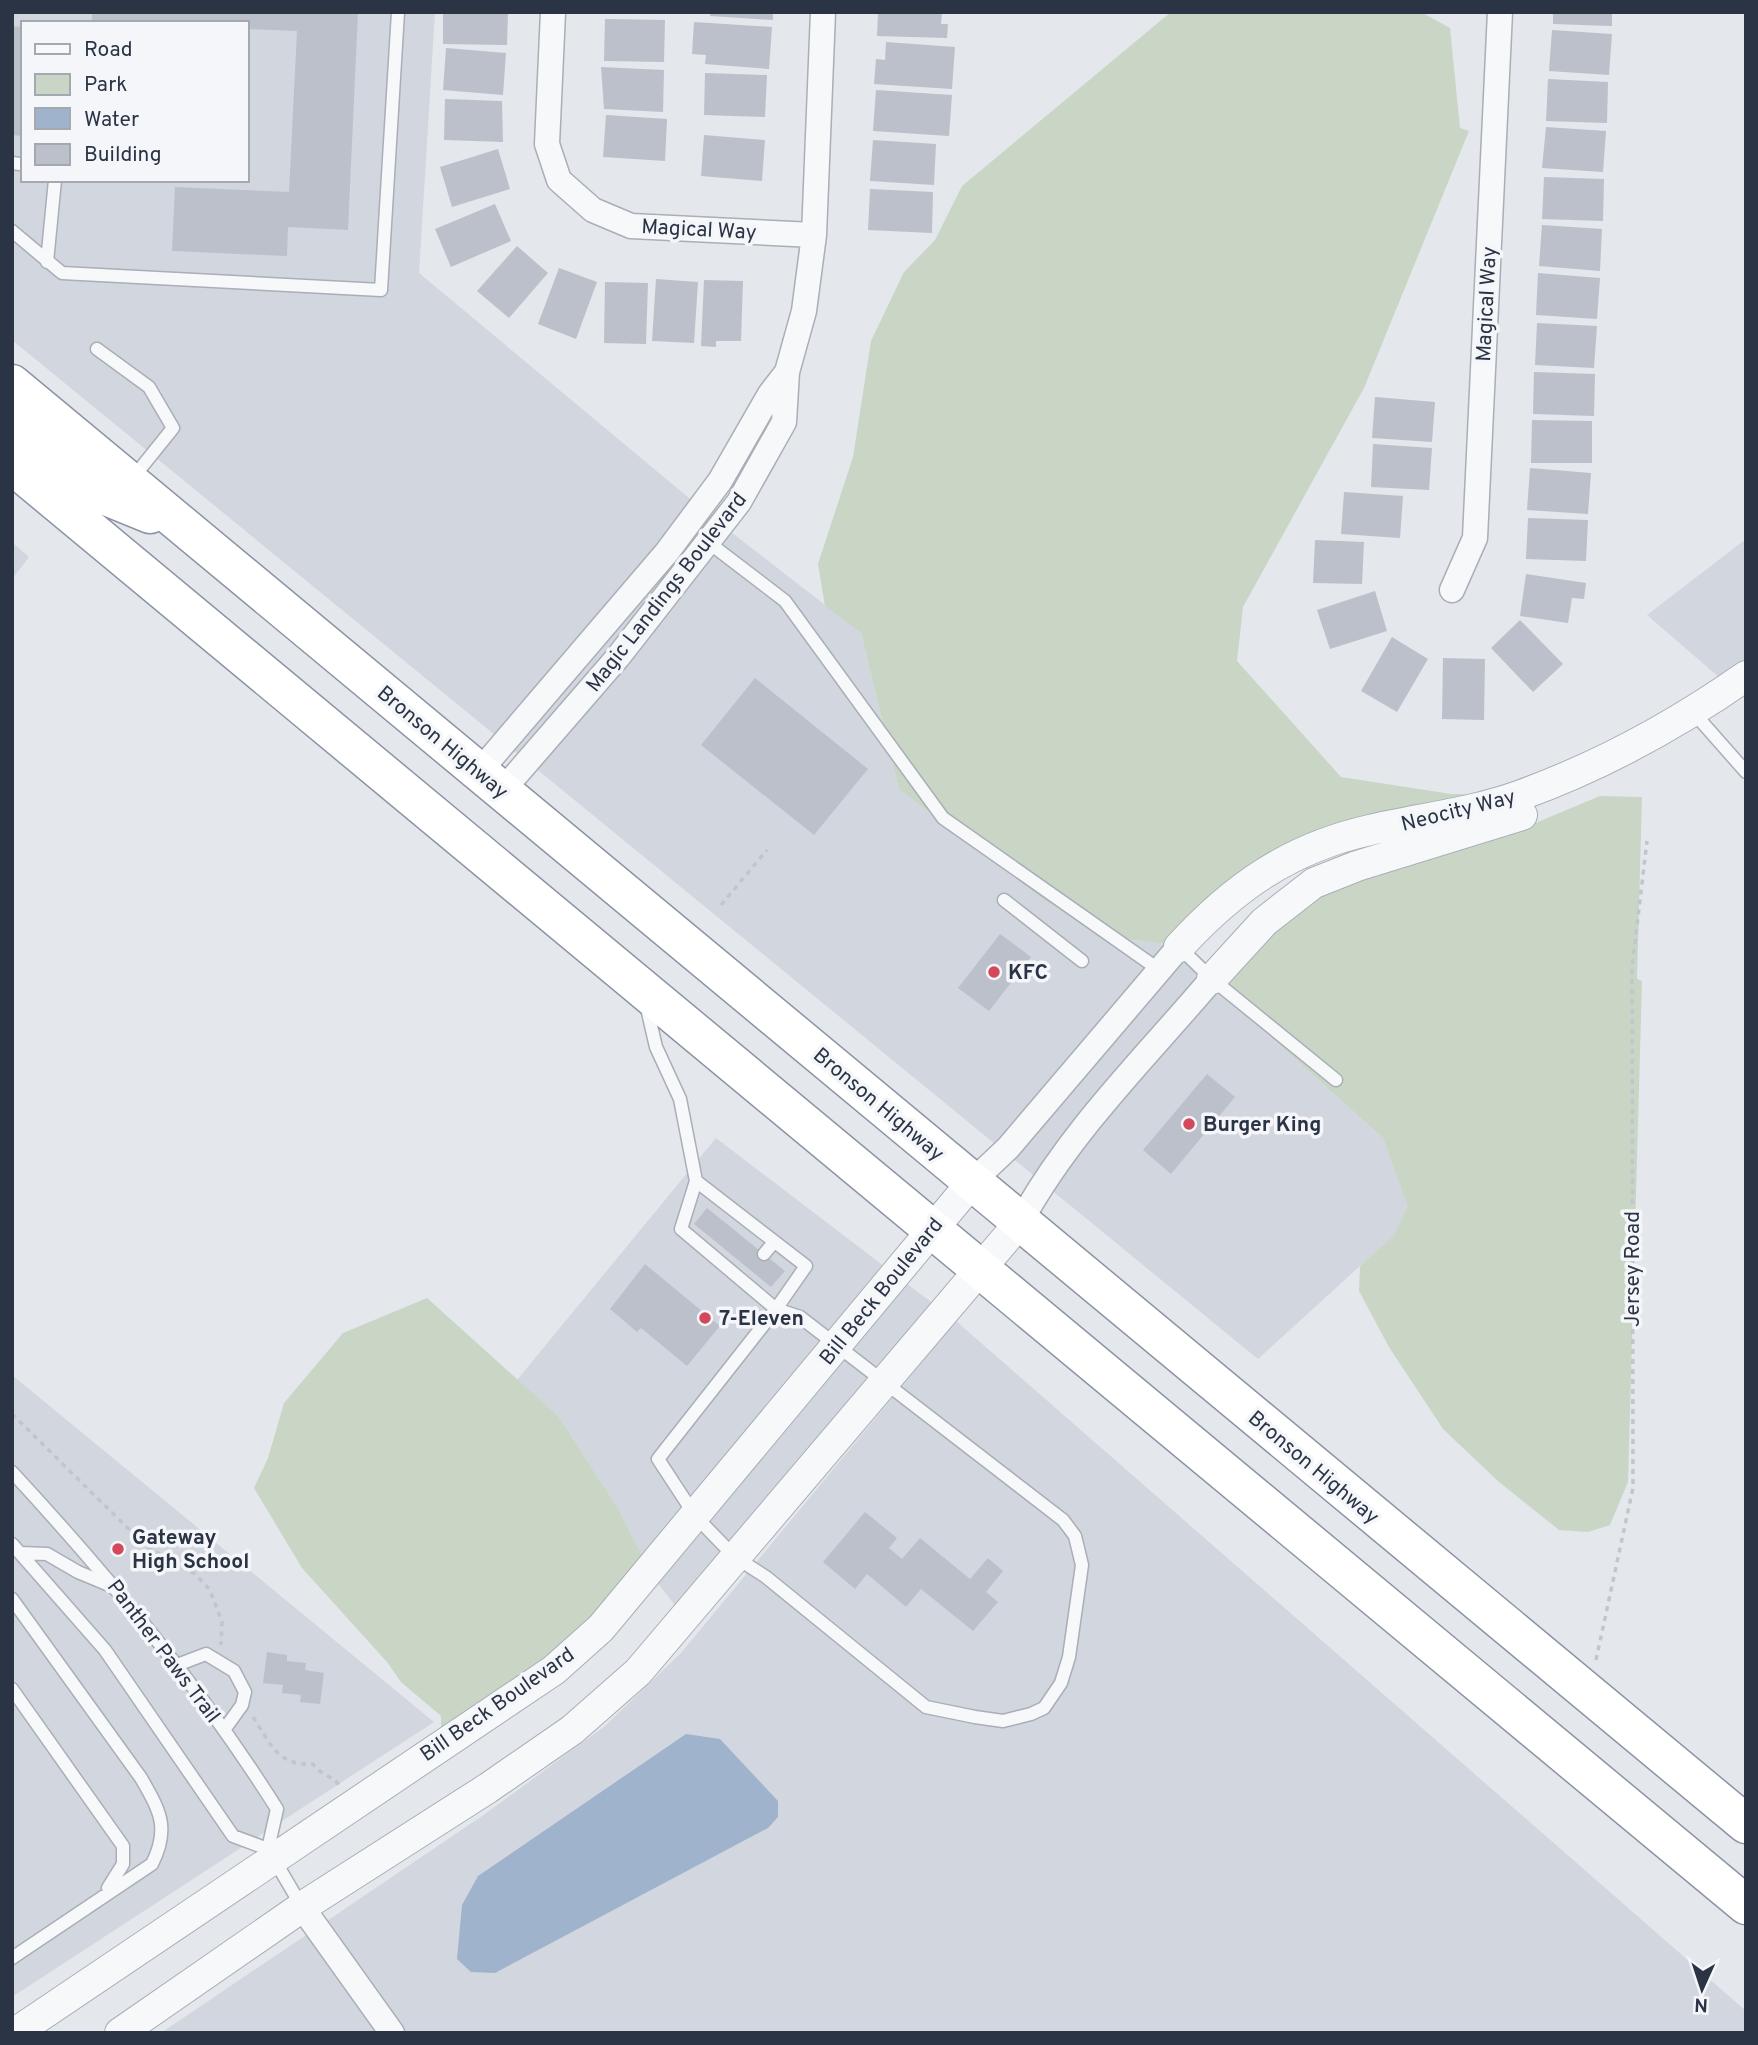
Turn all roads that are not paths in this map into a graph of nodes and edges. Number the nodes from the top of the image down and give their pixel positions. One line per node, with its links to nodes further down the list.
1 (398, 12): 8 (lane)
2 (553, 12): 7 (street, Magical Way)
3 (822, 12): 7 (street, Magic Landings Boulevard)
4 (1500, 12): 16 (street, Magical Way)
5 (55, 182): 8 (lane)
6 (12, 231): 8 (lane)
7 (814, 235): 15 (street, Magic Landings Boulevard)
8 (47, 262)
9 (97, 349): 13 (lane)
10 (12, 384): 13 (highway, Bronson Highway)
11 (12, 426): 14 (highway)
12 (12, 466): 27 (highway)
13 (130, 482): 14 (highway, Bronson Highway)
14 (184, 528): 21 (highway, Bronson Highway)
15 (696, 533): 21 (street, Magic Landings Boulevard); 25 (lane)
16 (1452, 590)
17 (1746, 676): 19 (street, Neocity Way)
18 (1746, 700): 19 (street, Neocity Way)
19 (1699, 719): 20 (lane); 23 (street, Neocity Way); 26 (street, Neocity Way)
20 (1746, 772)
21 (491, 781): 30 (highway, Bronson Highway)
22 (1003, 900): 24 (lane)
23 (1179, 947): 25 (street); 26 (lane)
24 (1082, 961)
25 (1158, 969): 30 (street)
26 (1212, 979): 28 (lane); 32 (street)
27 (643, 990): 29 (lane); 35 (highway)
28 (1336, 1080)
29 (696, 1181): 31 (lane); 39 (lane)
30 (973, 1181): 32 (highway, Bronson Highway); 35 (street, Bill Beck Boulevard)
31 (733, 1211): 33 (lane); 34 (lane)
32 (1021, 1221): 43 (street); 56 (highway, Bronson Highway)
33 (725, 1222)
34 (754, 1227): 37 (lane); 38 (lane)
35 (932, 1227): 43 (highway); 45 (street, Bill Beck Boulevard)
36 (712, 1238): 39 (lane)
37 (745, 1238)
38 (774, 1242): 41 (lane); 44 (lane)
39 (704, 1249): 42 (lane)
40 (732, 1254): 42 (lane)
41 (764, 1254)
42 (723, 1264): 44 (lane)
43 (979, 1268): 46 (street); 59 (highway)
44 (776, 1310): 45 (lane); 48 (lane)
45 (836, 1345): 46 (lane); 48 (street, Bill Beck Boulevard)
46 (885, 1380): 50 (street); 50 (lane)
47 (12, 1472): 51 (lane, Panther Paws Trail)
48 (696, 1517): 50 (lane); 57 (street, Bill Beck Boulevard)
49 (16, 1549): 51 (lane); 57 (lane)
50 (735, 1557): 60 (street)
51 (116, 1588): 53 (lane, Panther Paws Trail)
52 (12, 1599): 58 (lane)
53 (177, 1665): 55 (lane, Panther Paws Trail); 55 (lane)
54 (12, 1689): 58 (lane)
55 (225, 1730): 57 (lane, Panther Paws Trail)
56 (1746, 1824)
57 (270, 1853): 60 (lane); 62 (street, Bill Beck Boulevard)
58 (106, 1892): 61 (lane)
59 (1746, 1905)
60 (302, 1907): 63 (street); 64 (street)
61 (12, 1958)
62 (15, 2033)
63 (120, 2033)
64 (391, 2033)

